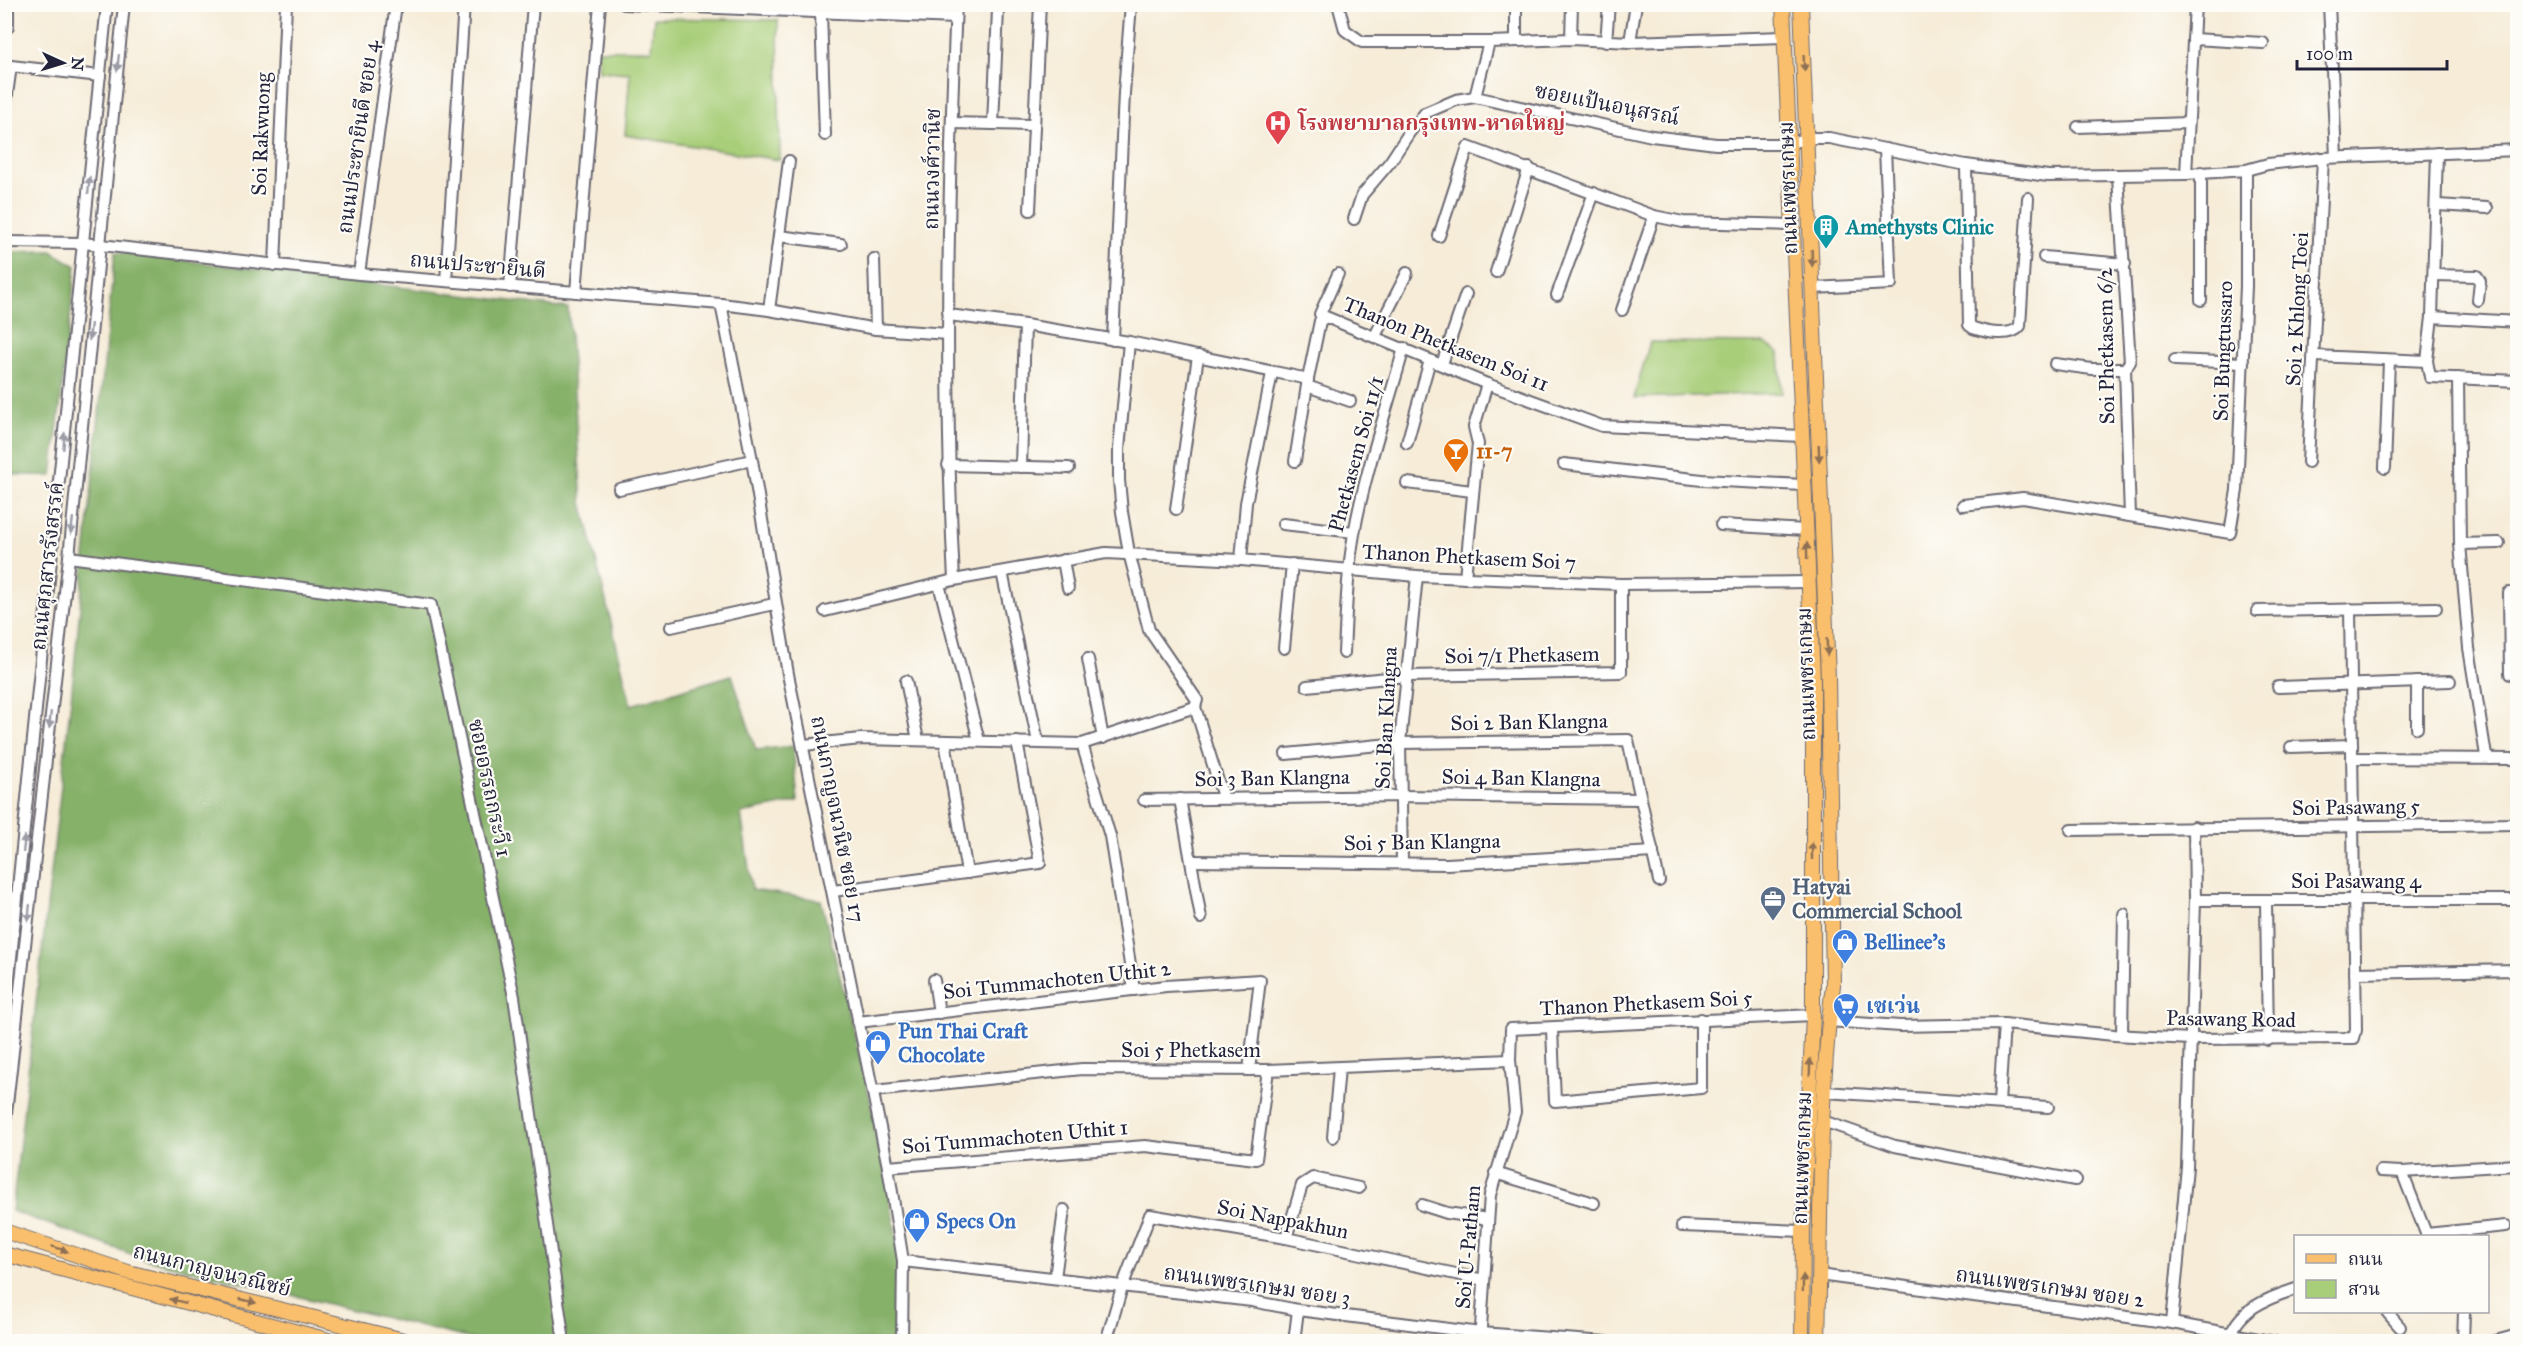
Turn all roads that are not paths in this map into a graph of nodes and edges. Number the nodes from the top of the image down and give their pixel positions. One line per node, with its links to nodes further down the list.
1 (8, 4): 25 (street)
2 (107, 4): 34 (street, ถนนศุภสารรังสรรค์)
3 (124, 4): 70 (street, ถนนศุภสารรังสรรค์, one-way to 70)
4 (286, 4): 74 (street, Soi Rakwuong)
5 (396, 4): 77 (street, ถนนประชายินดี ซอย 4)
6 (464, 4): 80 (street)
7 (533, 4): 81 (street)
8 (600, 4): 83 (street)
9 (624, 4): 23 (street)
10 (956, 4): 24 (street, ถนนวงศ์วานิช)
11 (1040, 4): 40 (street)
12 (1131, 4): 99 (street)
13 (1338, 4): 30 (street)
14 (1516, 4): 29 (street)
15 (1572, 4): 27 (street)
16 (1609, 4): 31 (street)
17 (1636, 4): 32 (street)
18 (1783, 4): 26 (main road, ถนนเพชรเกษม)
19 (1801, 4): 43 (main road, ถนนเพชรเกษม, one-way to 43)
20 (2195, 4): 28 (street)
21 (2329, 4): 49 (street)
22 (998, 10): 39 (street)
23 (821, 12): 24 (street); 42 (street)
24 (955, 18): 37 (street, ถนนวงศ์วานิช)
25 (8, 27)
26 (1784, 37): 32 (street); 44 (main road, ถนนเพชรเกษม)
27 (1571, 39): 29 (street); 31 (street)
28 (2193, 39): 33 (street); 38 (street)
29 (1516, 41): 30 (street)
30 (1489, 42): 35 (street)
31 (1606, 42): 32 (street)
32 (1630, 42)
33 (2263, 43)
34 (100, 76): 36 (street); 68 (street, ถนนศุภสารรังสรรค์, one-way to 34)
35 (1475, 97): 44 (street, ซอยแป้นอนุสรณ์); 63 (street)
36 (4, 116)
37 (952, 123): 39 (street); 92 (street, ถนนวงศ์วานิช)
38 (2188, 123): 41 (street); 55 (street)
39 (993, 124): 40 (street)
40 (1033, 125): 61 (street)
41 (2078, 127)
42 (825, 135)
43 (1808, 138): 44 (street, ซอยแป้นอนุสรณ์); 45 (street); 82 (main road, ถนนเพชรเกษม, one-way to 82)
44 (1788, 144): 64 (main road, ถนนเพชรเกษม)
45 (1885, 149): 51 (street); 82 (street)
46 (2517, 150): 47 (street)
47 (2437, 153): 49 (street); 59 (street)
48 (2324, 158): 49 (street); 53 (street); 103 (street, Soi 2 Khlong Toei)
49 (2336, 158)
50 (789, 161): 65 (street)
51 (1966, 165): 56 (street); 58 (street)
52 (1529, 168): 57 (street); 66 (street); 75 (street)
53 (2246, 170): 54 (street); 108 (street, Soi Bungtussaro)
54 (2201, 172): 55 (street); 86 (street)
55 (2186, 174): 56 (street)
56 (2118, 177): 73 (street, Soi Phetkasem 6/2)
57 (1594, 193): 62 (street); 85 (street)
58 (2028, 198)
59 (2437, 205): 60 (street); 79 (street)
60 (2487, 208)
61 (1030, 210)
62 (1654, 216): 64 (street); 89 (street)
63 (1354, 219)
64 (1792, 225): 118 (main road, ถนนเพชรเกษม)
65 (779, 236): 69 (street); 90 (street)
66 (1439, 236)
67 (4, 242): 68 (street, ถนนประชายินดี)
68 (83, 243): 70 (street, ถนนประชายินดี); 223 (street, ถนนศุภสารรังสรรค์, one-way to 68)
69 (841, 244)
70 (99, 245): 74 (street, ถนนประชายินดี); 142 (street, ถนนศุภสารรังสรรค์, one-way to 142)
71 (2044, 257): 73 (street)
72 (874, 259): 96 (street)
73 (2125, 264): 111 (street, Soi Phetkasem 6/2)
74 (275, 265): 77 (street, ถนนประชายินดี)
75 (1496, 272)
76 (1407, 273): 98 (street)
77 (358, 274): 80 (street, ถนนประชายินดี)
78 (1338, 274): 91 (street)
79 (2434, 275): 87 (street); 93 (street)
80 (446, 281): 81 (street, ถนนประชายินดี)
81 (510, 287): 83 (street, ถนนประชายินดี)
82 (1813, 288): 167 (main road, ถนนเพชรเกษม, one-way to 167)
83 (576, 292): 88 (street, ถนนประชายินดี)
84 (1466, 294): 109 (street)
85 (1557, 295)
86 (2201, 300)
87 (2478, 300)
88 (721, 304): 90 (street, ถนนประชายินดี); 120 (street, ถนนกาญจนวนิช ซอย 17)
89 (1622, 309)
90 (769, 310): 96 (street, ถนนประชายินดี)
91 (1320, 314): 98 (street, Thanon Phetkasem Soi 11); 115 (street, Thanon Phetkasem Soi 11)
92 (949, 315): 95 (street); 97 (street, ถนนวงศ์วานิช)
93 (2432, 317): 94 (street); 107 (street)
94 (2517, 322)
95 (1025, 325): 99 (street); 125 (street)
96 (876, 329): 97 (street, ถนนประชายินดี)
97 (948, 334): 124 (street, ถนนวงศ์วานิช)
98 (1375, 336): 101 (street, Thanon Phetkasem Soi 11)
99 (1113, 340): 100 (street)
100 (1129, 342): 102 (street); 141 (street)
101 (1404, 348): 104 (street, Thanon Phetkasem Soi 11); 138 (street, Phetkasem Soi 11/1)
102 (1198, 356): 112 (street); 133 (street)
103 (2315, 356): 106 (street); 122 (street, Soi 2 Khlong Toei)
104 (1430, 360): 109 (street, Thanon Phetkasem Soi 11); 119 (street)
105 (2175, 360): 108 (street)
106 (2389, 360): 107 (street); 127 (street)
107 (2427, 361): 113 (street)
108 (2243, 363): 134 (street, Soi Bungtussaro)
109 (1442, 364): 116 (street, Thanon Phetkasem Soi 11)
110 (2055, 364): 111 (street)
111 (2125, 369): 134 (street, Soi Phetkasem 6/2)
112 (1272, 373): 115 (street); 144 (street)
113 (2458, 378): 114 (street); 140 (street)
114 (2517, 381)
115 (1307, 382): 117 (street); 121 (street, Thanon Phetkasem Soi 11)
116 (1487, 384): 118 (street, Thanon Phetkasem Soi 11); 131 (street)
117 (1350, 401)
118 (1801, 435): 129 (main road, ถนนเพชรเกษม)
119 (1407, 443)
120 (752, 460): 130 (street); 156 (street, ถนนกาญจนวนิช ซอย 17)
121 (1295, 461)
122 (2308, 462)
123 (1564, 464): 129 (street)
124 (948, 465): 125 (street); 150 (street, ถนนวงศ์วานิช)
125 (1021, 467): 126 (street)
126 (1069, 468)
127 (2385, 468)
128 (1407, 483): 131 (street)
129 (1804, 486): 137 (main road, ถนนเพชรเกษม)
130 (620, 489)
131 (1472, 491): 149 (street)
132 (1963, 505): 134 (street)
133 (1176, 509)
134 (2130, 516)
135 (1283, 524): 138 (street)
136 (1720, 525): 137 (street)
137 (1806, 530): 151 (main road, ถนนเพชรเกษม, one-way to 137)
138 (1354, 532): 146 (street, Phetkasem Soi 11/1)
139 (2499, 543): 140 (street)
140 (2460, 544): 190 (street)
141 (1129, 553): 143 (street, Thanon Phetkasem Soi 7); 144 (street, Thanon Phetkasem Soi 7); 175 (street)
142 (69, 557): 237 (street, ถนนศุภสารรังสรรค์, one-way to 237); 273 (street, ซอยอรรถกระวี 1)
143 (1063, 560): 147 (street, Thanon Phetkasem Soi 7); 154 (street)
144 (1241, 560): 145 (street, Thanon Phetkasem Soi 7)
145 (1292, 564): 146 (street, Thanon Phetkasem Soi 7); 162 (street)
146 (1349, 569): 148 (street, Thanon Phetkasem Soi 7); 163 (street, Phetkasem Soi 11/1)
147 (1002, 572): 150 (street, Thanon Phetkasem Soi 7); 182 (street)
148 (1417, 576): 149 (street, Thanon Phetkasem Soi 7); 166 (street, Soi Ban Klangna)
149 (1465, 578): 153 (street, Thanon Phetkasem Soi 7)
150 (954, 580): 152 (street, Thanon Phetkasem Soi 7)
151 (1808, 582): 153 (street, Thanon Phetkasem Soi 7); 168 (main road, ถนนเพชรเกษม)
152 (939, 584): 160 (street, Thanon Phetkasem Soi 7); 180 (street)
153 (1621, 584): 166 (street, Soi 7/1 Phetkasem)
154 (1068, 588)
155 (2509, 593): 165 (street)
156 (774, 604): 161 (street); 185 (street, ถนนกาญจนวนิช ซอย 17)
157 (2436, 608): 158 (street)
158 (2350, 609): 159 (street); 172 (street, Pasawang Road)
159 (2257, 610)
160 (825, 612)
161 (671, 627)
162 (1284, 648)
163 (1344, 653)
164 (1088, 659): 177 (street)
165 (2517, 674)
166 (1407, 676): 173 (street); 183 (street, Soi Ban Klangna)
167 (1828, 678): 168 (main road); 221 (main road, ถนนเพชรเกษม)
168 (1813, 679): 218 (main road, ถนนเพชรเกษม, one-way to 168)
169 (906, 681): 178 (street)
170 (2450, 681): 171 (street)
171 (2416, 682): 172 (street); 176 (street)
172 (2352, 684): 174 (street); 186 (street, Pasawang Road)
173 (1307, 686)
174 (2278, 687)
175 (1195, 707): 177 (street); 193 (street)
176 (2417, 728)
177 (1103, 738): 184 (street)
178 (918, 740): 179 (street); 185 (street)
179 (945, 741): 180 (street); 204 (street)
180 (979, 741): 181 (street)
181 (1017, 742): 182 (street); 204 (street)
182 (1038, 742): 184 (street)
183 (1400, 743): 188 (street, Soi 2 Ban Klangna); 192 (street, Soi Ban Klangna); 195 (street, Soi 2 Ban Klangna)
184 (1082, 744): 216 (street)
185 (804, 745): 206 (street, ถนนกาญจนวนิช ซอย 17)
186 (2352, 745): 187 (street); 189 (street, Pasawang Road)
187 (2291, 747)
188 (1286, 754)
189 (2352, 758): 190 (street); 198 (street, Pasawang Road)
190 (2491, 759): 191 (street)
191 (2517, 759)
192 (1401, 796): 193 (street, Soi 3 Ban Klangna); 195 (street, Soi 4 Ban Klangna); 203 (street, Soi Ban Klangna)
193 (1223, 797): 194 (street, Soi 3 Ban Klangna)
194 (1180, 799): 196 (street, Soi 3 Ban Klangna); 202 (street)
195 (1641, 799): 201 (street, Soi 2 Ban Klangna)
196 (1144, 800)
197 (2517, 824): 198 (street, Soi Pasawang 5)
198 (2353, 826): 199 (street, Soi Pasawang 5); 208 (street, Pasawang Road)
199 (2194, 827): 200 (street, Soi Pasawang 5); 207 (street)
200 (2071, 830)
201 (1653, 852): 203 (street, Soi 5 Ban Klangna); 205 (street, Soi 2 Ban Klangna)
202 (1191, 861): 203 (street, Soi 5 Ban Klangna); 212 (street)
203 (1402, 863)
204 (967, 873): 206 (street)
205 (1659, 881)
206 (833, 891): 220 (street, ถนนกาญจนวนิช ซอย 17)
207 (2195, 900): 210 (street, Soi Pasawang 4); 226 (street)
208 (2354, 900): 209 (street, Soi Pasawang 4); 210 (street, Soi Pasawang 4); 214 (street, Pasawang Road)
209 (2517, 900)
210 (2266, 901): 227 (street)
211 (2124, 914): 225 (street)
212 (1201, 918)
213 (2517, 970): 214 (street)
214 (2355, 973): 227 (street, Pasawang Road)
215 (934, 980): 217 (street)
216 (1134, 990): 217 (street, Soi Tummachoten Uthit 2); 230 (street, Soi Tummachoten Uthit 2)
217 (939, 1013): 220 (street, Soi Tummachoten Uthit 2)
218 (1813, 1015): 219 (street, Thanon Phetkasem Soi 5); 253 (main road, ถนนเพชรเกษม, one-way to 218)
219 (1701, 1019): 224 (street, Thanon Phetkasem Soi 5); 224 (street)
220 (858, 1022): 232 (street, ถนนกาญจนวนิช ซอย 17)
221 (1828, 1022): 222 (street, Pasawang Road); 233 (main road, ถนนเพชรเกษม)
222 (2004, 1024): 225 (street, Pasawang Road); 234 (street)
223 (4, 1027)
224 (1552, 1029): 228 (street, Thanon Phetkasem Soi 5)
225 (2122, 1035): 226 (street, Pasawang Road)
226 (2191, 1039): 227 (street, Pasawang Road); 266 (street)
227 (2268, 1040)
228 (1510, 1060): 229 (street, Soi 5 Phetkasem); 243 (street, Soi U-Patham)
229 (1339, 1068): 231 (street, Soi 5 Phetkasem); 238 (street)
230 (1249, 1070): 231 (street, Soi 5 Phetkasem); 232 (street, Soi 5 Phetkasem)
231 (1268, 1070): 240 (street, Soi Tummachoten Uthit 1)
232 (874, 1091): 240 (street, ถนนกาญจนวนิช ซอย 17)
233 (1825, 1092): 234 (street); 236 (main road, ถนนเพชรเกษม)
234 (1999, 1103): 235 (street)
235 (2048, 1107)
236 (1823, 1121): 244 (street); 258 (main road, ถนนเพชรเกษม)
237 (4, 1131)
238 (1333, 1137)
239 (2516, 1165): 242 (street)
240 (888, 1167): 257 (street, ถนนกาญจนวนิช ซอย 17)
241 (2380, 1171): 242 (street)
242 (2402, 1172): 254 (street)
243 (1496, 1173): 246 (street); 249 (street, Soi U-Patham)
244 (2075, 1180)
245 (1359, 1188): 255 (street)
246 (1594, 1203)
247 (1422, 1204): 249 (street)
248 (1064, 1210): 259 (street)
249 (1488, 1219): 260 (street, Soi U-Patham)
250 (1682, 1226): 253 (street)
251 (2506, 1226): 254 (street)
252 (4, 1231): 272 (main road, ถนนกาญจนวณิชย์, one-way to 272)
253 (1803, 1231): 278 (main road, ถนนเพชรเกษม, one-way to 253)
254 (2427, 1235)
255 (1286, 1238): 260 (street, Soi Nappakhun); 261 (street, Soi Nappakhun)
256 (4, 1254): 271 (main road, ถนนกาญจนวณิชย์, one-way to 256)
257 (903, 1261): 259 (street, ถนนเพชรเกษม ซอย 3); 274 (street, ถนนกาญจนวนิช ซอย 17)
258 (1819, 1275): 266 (street, ถนนเพชรเกษม ซอย 2); 279 (main road, ถนนเพชรเกษม)
259 (1055, 1278): 261 (street, ถนนเพชรเกษม ซอย 3)
260 (1484, 1280): 269 (street, Soi U-Patham)
261 (1122, 1287): 263 (street, ถนนเพชรเกษม ซอย 3); 275 (street)
262 (2294, 1289): 270 (street)
263 (1298, 1310): 269 (street, ถนนเพชรเกษม ซอย 3); 276 (street)
264 (2389, 1313): 267 (street)
265 (2464, 1313): 281 (street)
266 (2172, 1323): 270 (street, ถนนเพชรเกษม ซอย 2)
267 (2400, 1327)
268 (2517, 1335): 282 (street)
269 (1480, 1337): 277 (street, ถนนเพชรเกษม ซอย 3)
270 (2230, 1337): 280 (street, ถนนเพชรเกษม ซอย 2)
271 (336, 1341)
272 (411, 1341)
273 (564, 1341)
274 (903, 1341)
275 (1106, 1341)
276 (1294, 1341)
277 (1606, 1341)
278 (1802, 1341)
279 (1818, 1341)
280 (2275, 1341)
281 (2463, 1341)
282 (2492, 1341)

